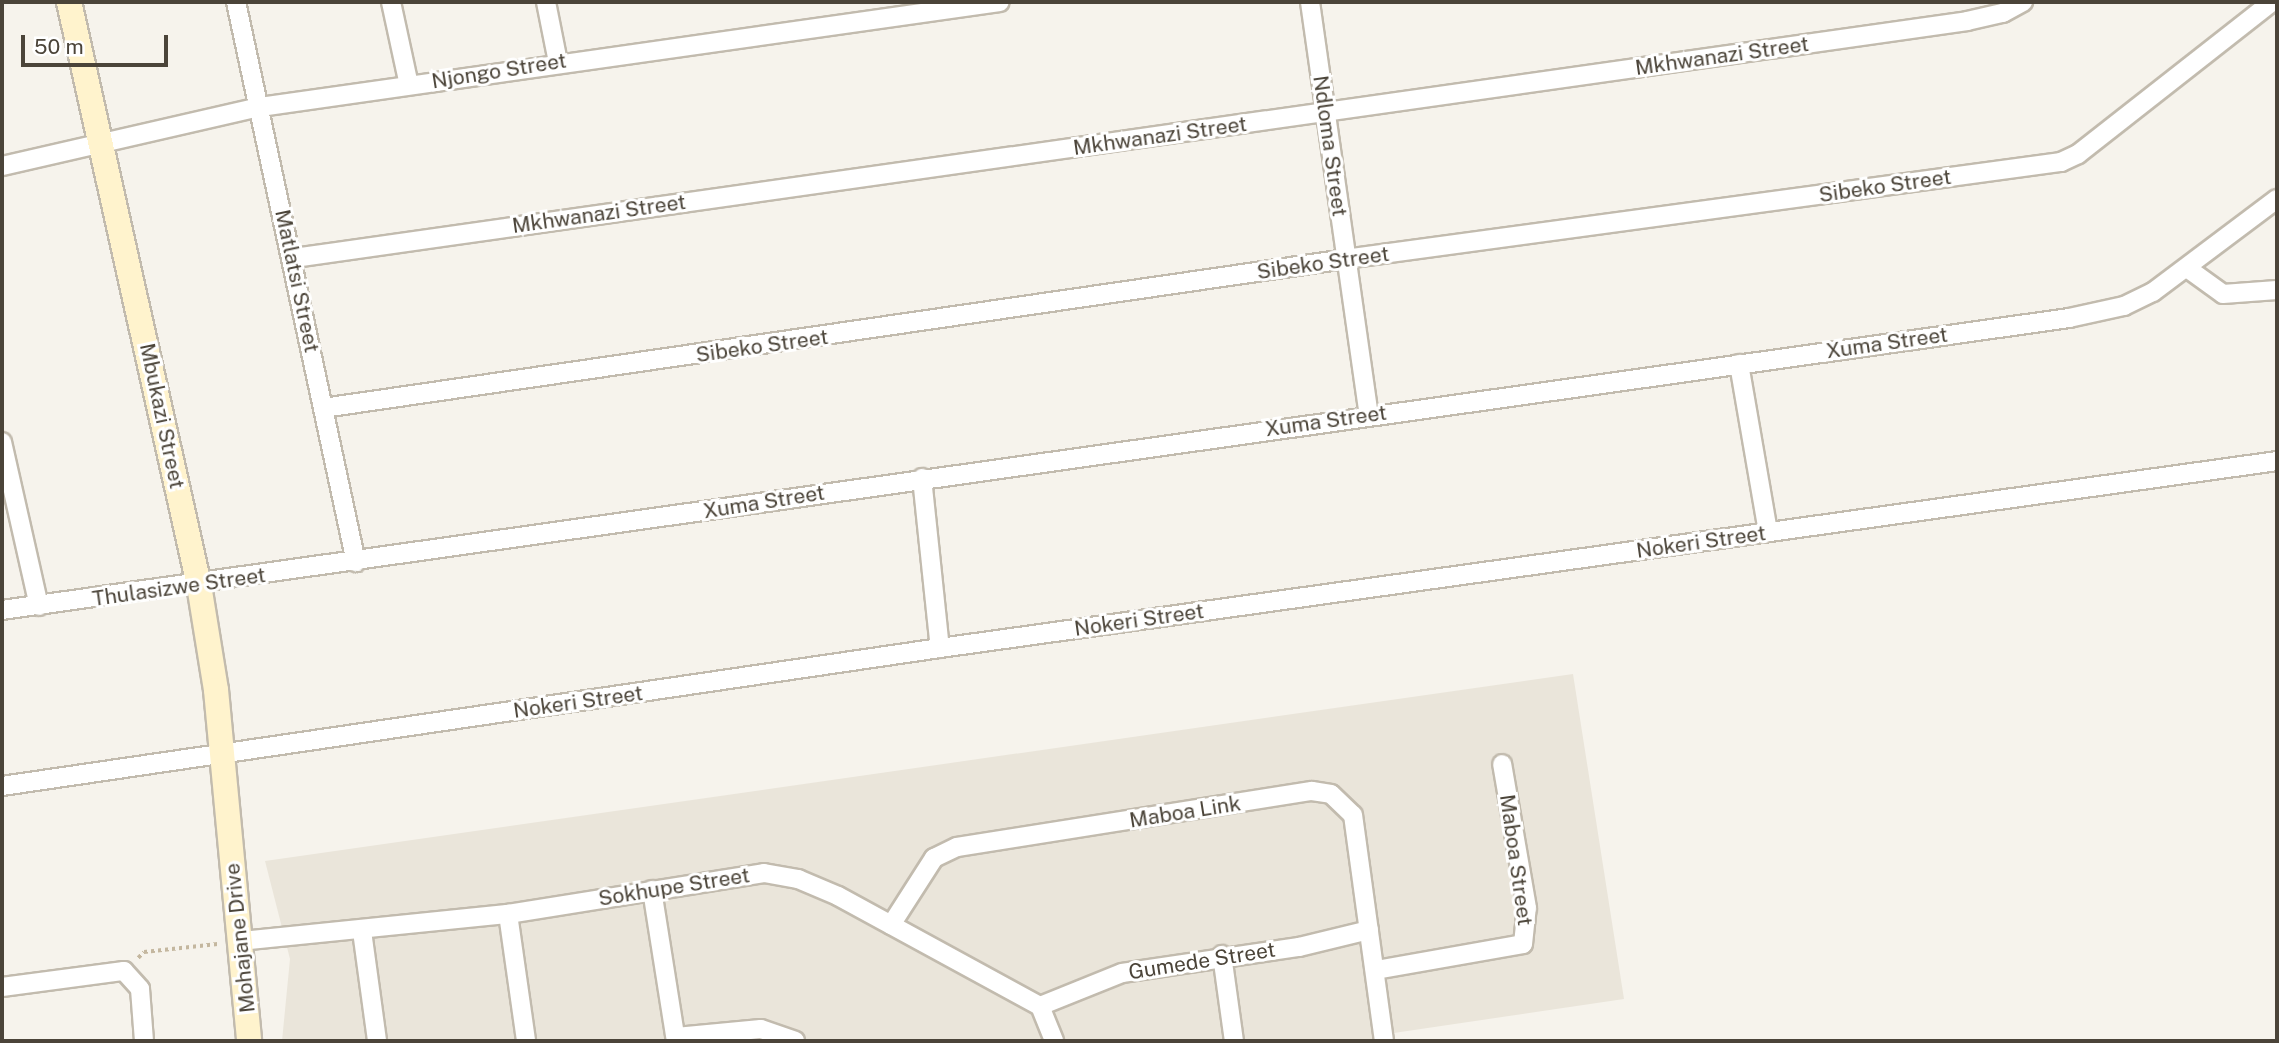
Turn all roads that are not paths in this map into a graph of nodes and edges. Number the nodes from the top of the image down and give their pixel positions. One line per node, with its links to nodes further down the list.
1 (69, 2): 13 (street, Mbukazi Street)
2 (236, 2): 11 (street, Matlatsi Street)
3 (391, 2): 10 (street)
4 (546, 2): 9 (street)
5 (1000, 2): 9 (street, Njongo Street)
6 (1310, 2): 12 (street, Ndloma Street)
7 (2023, 2): 12 (street, Mkhwanazi Street)
8 (2272, 2): 17 (street, Sibeko Street)
9 (558, 62): 10 (street, Njongo Street)
10 (409, 85): 11 (street, Njongo Street)
11 (260, 107): 13 (street, Njongo Street); 16 (street, Matlatsi Street)
12 (1325, 113): 16 (street, Mkhwanazi Street); 17 (street, Ndloma Street)
13 (102, 141): 14 (street, Njongo Street); 28 (street, Mbukazi Street)
14 (2, 166)
15 (2277, 199): 18 (street, Xuma Street)
16 (294, 258): 21 (street, Matlatsi Street)
17 (1345, 259): 21 (street, Sibeko Street); 22 (street, Ndloma Street)
18 (2187, 268): 19 (street); 20 (street, Xuma Street)
19 (2277, 290)
20 (1739, 364): 22 (street, Xuma Street); 26 (street)
21 (323, 408): 27 (street, Matlatsi Street)
22 (1370, 415): 25 (street, Xuma Street)
23 (2, 442): 29 (street)
24 (2277, 461): 26 (street, Nokeri Street)
25 (922, 478): 27 (street, Xuma Street); 31 (street)
26 (1768, 532): 31 (street, Nokeri Street)
27 (356, 562): 28 (street, Thulasizwe Street)
28 (199, 585): 29 (street, Thulasizwe Street); 32 (street, Mbukazi Street)
29 (39, 606): 30 (street, Thulasizwe Street)
30 (2, 610)
31 (940, 648): 32 (street, Nokeri Street)
32 (223, 752): 34 (street, Nokeri Street); 35 (street, Mbukazi Street)
33 (1502, 764): 43 (street, Maboa Street)
34 (2, 786)
35 (229, 834): 41 (street, Mohajane Drive)
36 (652, 890): 37 (street, Sokhupe Street); 38 (street, Sokhupe Street); 46 (street)
37 (508, 914): 40 (street, Sokhupe Street); 50 (street)
38 (891, 925): 39 (street, Maboa Link); 45 (street, Sokhupe Street)
39 (1368, 930): 42 (street, Gumede Street); 43 (street, Maboa Link)
40 (362, 931): 41 (street, Sokhupe Street); 49 (street)
41 (241, 941): 48 (street, Mohajane Drive)
42 (1222, 955): 45 (street, Gumede Street); 53 (street)
43 (1376, 970): 54 (street)
44 (2, 988): 47 (street)
45 (1040, 1006): 52 (street)
46 (676, 1039): 51 (street)
47 (144, 1041)
48 (249, 1041)
49 (377, 1041)
50 (526, 1041)
51 (795, 1041)
52 (1054, 1041)
53 (1234, 1041)
54 (1384, 1041)

